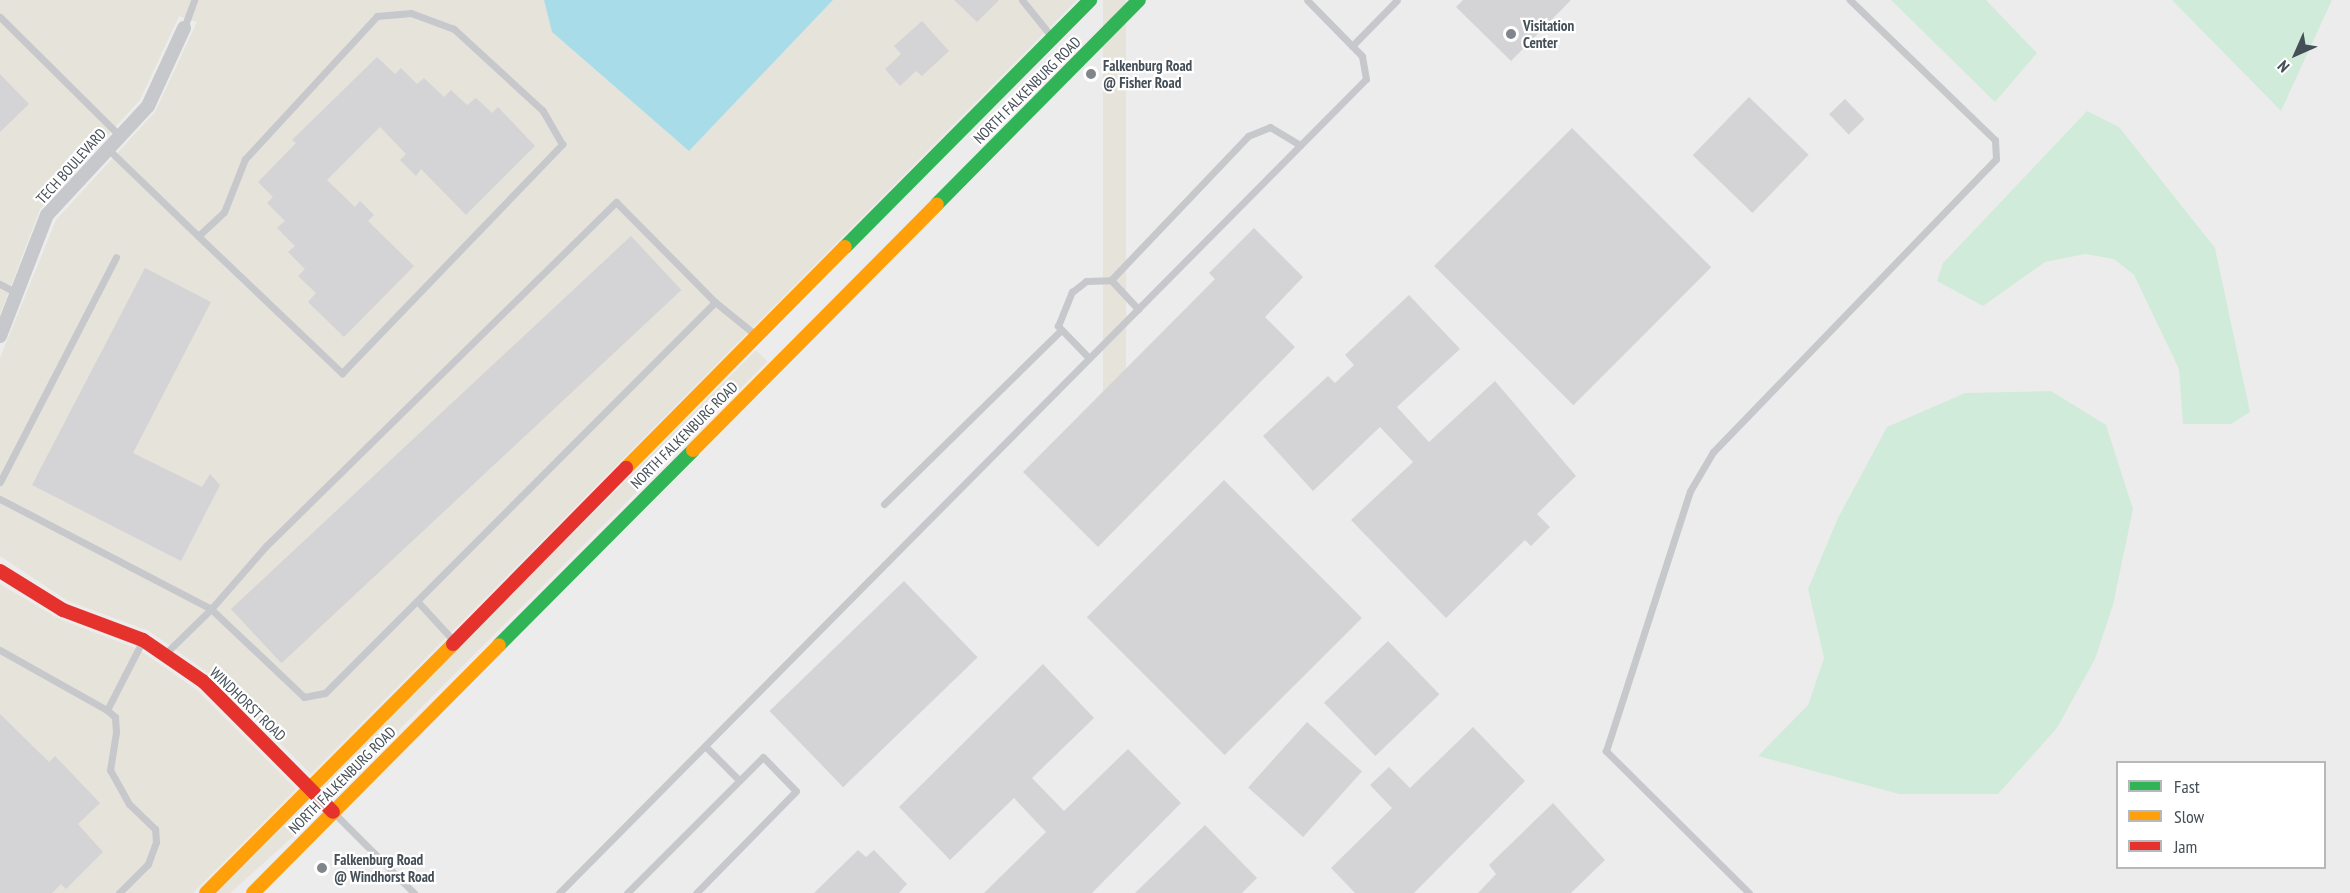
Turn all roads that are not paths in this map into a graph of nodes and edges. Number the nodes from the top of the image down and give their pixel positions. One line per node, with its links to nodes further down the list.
1 (194, 0): 9 (lane)
2 (1022, 0): 10 (lane)
3 (1089, 0): 10 (street, NORTH FALKENBURG ROAD)
4 (1139, 0): 24 (street, NORTH FALKENBURG ROAD)
5 (1307, 0): 11 (lane)
6 (1397, 0): 11 (lane)
7 (1850, 0): 48 (lane)
8 (0, 17): 12 (lane)
9 (184, 28): 12 (street, TECH BOULEVARD)
10 (1052, 38): 24 (street, NORTH FALKENBURG ROAD)
11 (1352, 45): 13 (lane)
12 (120, 136): 14 (street, TECH BOULEVARD)
13 (1300, 146): 17 (lane); 21 (lane)
14 (108, 149): 15 (lane); 19 (street, TECH BOULEVARD)
15 (198, 236): 15 (lane)
16 (116, 257): 26 (lane)
17 (1111, 280): 21 (lane); 22 (lane)
18 (0, 284): 19 (lane)
19 (19, 294): 23 (street, TECH BOULEVARD)
20 (715, 302): 24 (lane); 30 (lane); 31 (lane)
21 (1138, 309): 25 (lane)
22 (1061, 330): 25 (lane); 28 (lane)
23 (0, 336)
24 (769, 348): 33 (street, NORTH FALKENBURG ROAD); 40 (street, NORTH FALKENBURG ROAD)
25 (1089, 358): 37 (lane)
26 (0, 482)
27 (0, 499): 31 (lane)
28 (884, 504)
29 (0, 571): 32 (street, WINDHORST ROAD)
30 (419, 603): 31 (lane); 33 (lane)
31 (211, 609): 35 (lane)
32 (143, 640): 35 (street, WINDHORST ROAD); 36 (lane)
33 (455, 642): 39 (street, NORTH FALKENBURG ROAD)
34 (0, 650): 36 (lane)
35 (165, 655): 39 (street, WINDHORST ROAD)
36 (107, 710): 42 (lane)
37 (705, 746): 38 (lane); 41 (lane)
38 (739, 780): 46 (lane); 47 (lane)
39 (310, 788): 40 (street, WINDHORST ROAD); 43 (street, NORTH FALKENBURG ROAD)
40 (333, 812): 44 (street, NORTH FALKENBURG ROAD); 45 (lane)
41 (562, 892)
42 (119, 893)
43 (206, 893)
44 (253, 893)
45 (414, 893)
46 (627, 893)
47 (696, 893)
48 (1749, 893)

